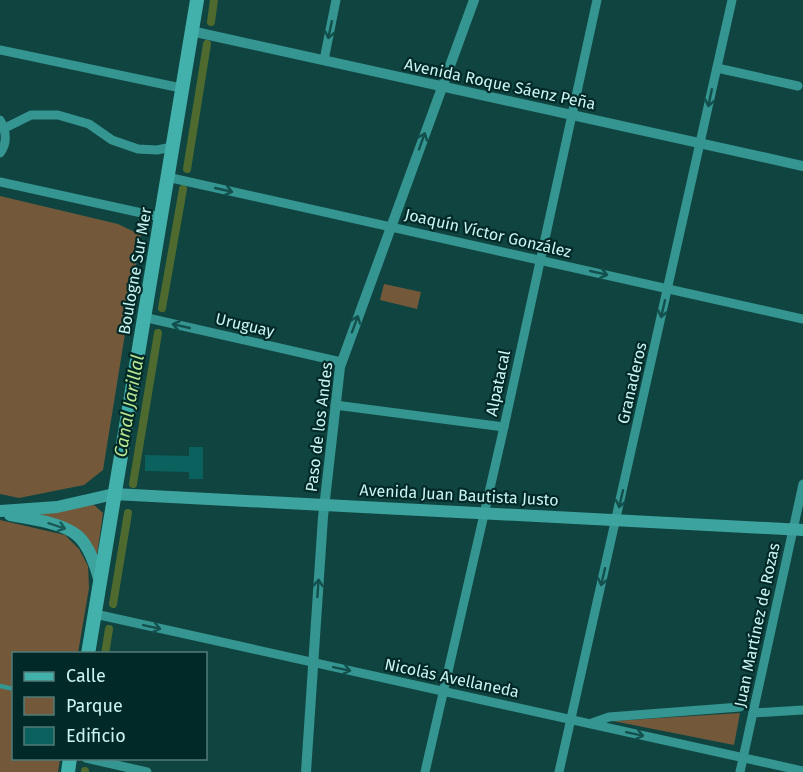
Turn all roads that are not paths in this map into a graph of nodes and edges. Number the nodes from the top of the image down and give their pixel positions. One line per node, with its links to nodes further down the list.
1 (197, 0): 6 (main road, Boulogne Sur Mer)
2 (336, 0): 8 (street, one-way to 8)
3 (474, 0): 10 (street, Paso de los Andes)
4 (597, 0): 13 (street, Alpatacal)
5 (732, 0): 9 (street, Granaderos)
6 (191, 31): 8 (street, Avenida Roque Sáenz Peña); 12 (main road, Boulogne Sur Mer)
7 (0, 50): 12 (street)
8 (324, 60): 10 (street, Avenida Roque Sáenz Peña)
9 (717, 68): 11 (street); 15 (street, Granaderos, one-way to 15)
10 (442, 86): 13 (street, Avenida Roque Sáenz Peña); 22 (street, Paso de los Andes, one-way to 10)
11 (798, 86)
12 (181, 88): 16 (main road, Boulogne Sur Mer)
13 (572, 115): 15 (street, Avenida Roque Sáenz Peña); 23 (street, Alpatacal)
14 (3, 124): 16 (street); 17 (street)
15 (701, 143): 18 (street, Avenida Roque Sáenz Peña); 24 (street, Granaderos)
16 (172, 147): 19 (main road, Boulogne Sur Mer)
17 (0, 153)
18 (803, 166)
19 (167, 177): 21 (main road, Boulogne Sur Mer); 22 (street, Joaquín Víctor González, one-way to 22)
20 (0, 182): 21 (street)
21 (160, 217): 25 (main road, Boulogne Sur Mer)
22 (390, 226): 23 (street, Joaquín Víctor González); 27 (street, Paso de los Andes, one-way to 22)
23 (541, 260): 24 (street, Joaquín Víctor González, one-way to 24); 29 (street, Alpatacal)
24 (668, 289): 26 (street, Joaquín Víctor González); 35 (street, Granaderos, one-way to 35)
25 (143, 317): 27 (street, Uruguay, one-way to 25); 31 (main road, Boulogne Sur Mer)
26 (803, 319)
27 (341, 362): 28 (street, Paso de los Andes)
28 (335, 405): 29 (street); 32 (street, Paso de los Andes)
29 (504, 427): 34 (street, Alpatacal)
30 (803, 484): 36 (street, Juan Martínez de Rozas)
31 (114, 494): 32 (main road, Avenida Juan Bautista Justo); 33 (main road, Avenida Juan Bautista Justo); 37 (main road, Boulogne Sur Mer)
32 (324, 505): 34 (main road, Avenida Juan Bautista Justo); 40 (street, Paso de los Andes, one-way to 32)
33 (0, 512): 37 (main road, one-way to 37)
34 (484, 513): 35 (main road, Avenida Juan Bautista Justo); 41 (street, Alpatacal)
35 (616, 520): 36 (main road, Avenida Juan Bautista Justo); 46 (street, Granaderos, one-way to 46)
36 (798, 529): 44 (street, Juan Martínez de Rozas)
37 (100, 583): 38 (main road, Boulogne Sur Mer)
38 (95, 614): 39 (main road, Boulogne Sur Mer); 40 (street, Nicolás Avellaneda, one-way to 40)
39 (88, 652)
40 (312, 662): 41 (street, Nicolás Avellaneda, one-way to 41); 53 (street, Paso de los Andes)
41 (444, 692): 46 (street, Nicolás Avellaneda); 54 (street, Alpatacal)
42 (740, 707): 45 (street)
43 (803, 710): 44 (street)
44 (753, 712): 49 (street, Juan Martínez de Rozas)
45 (610, 717): 47 (street); 48 (street)
46 (571, 720): 47 (street, Nicolás Avellaneda); 55 (street, Granaderos)
47 (589, 724): 48 (street, Nicolás Avellaneda)
48 (609, 728): 49 (street, Nicolás Avellaneda, one-way to 49)
49 (743, 758): 51 (street, Nicolás Avellaneda); 56 (street, Juan Martínez de Rozas)
50 (91, 760): 52 (street)
51 (803, 771)
52 (147, 772)
53 (306, 772)
54 (425, 772)
55 (559, 772)
56 (740, 772)

